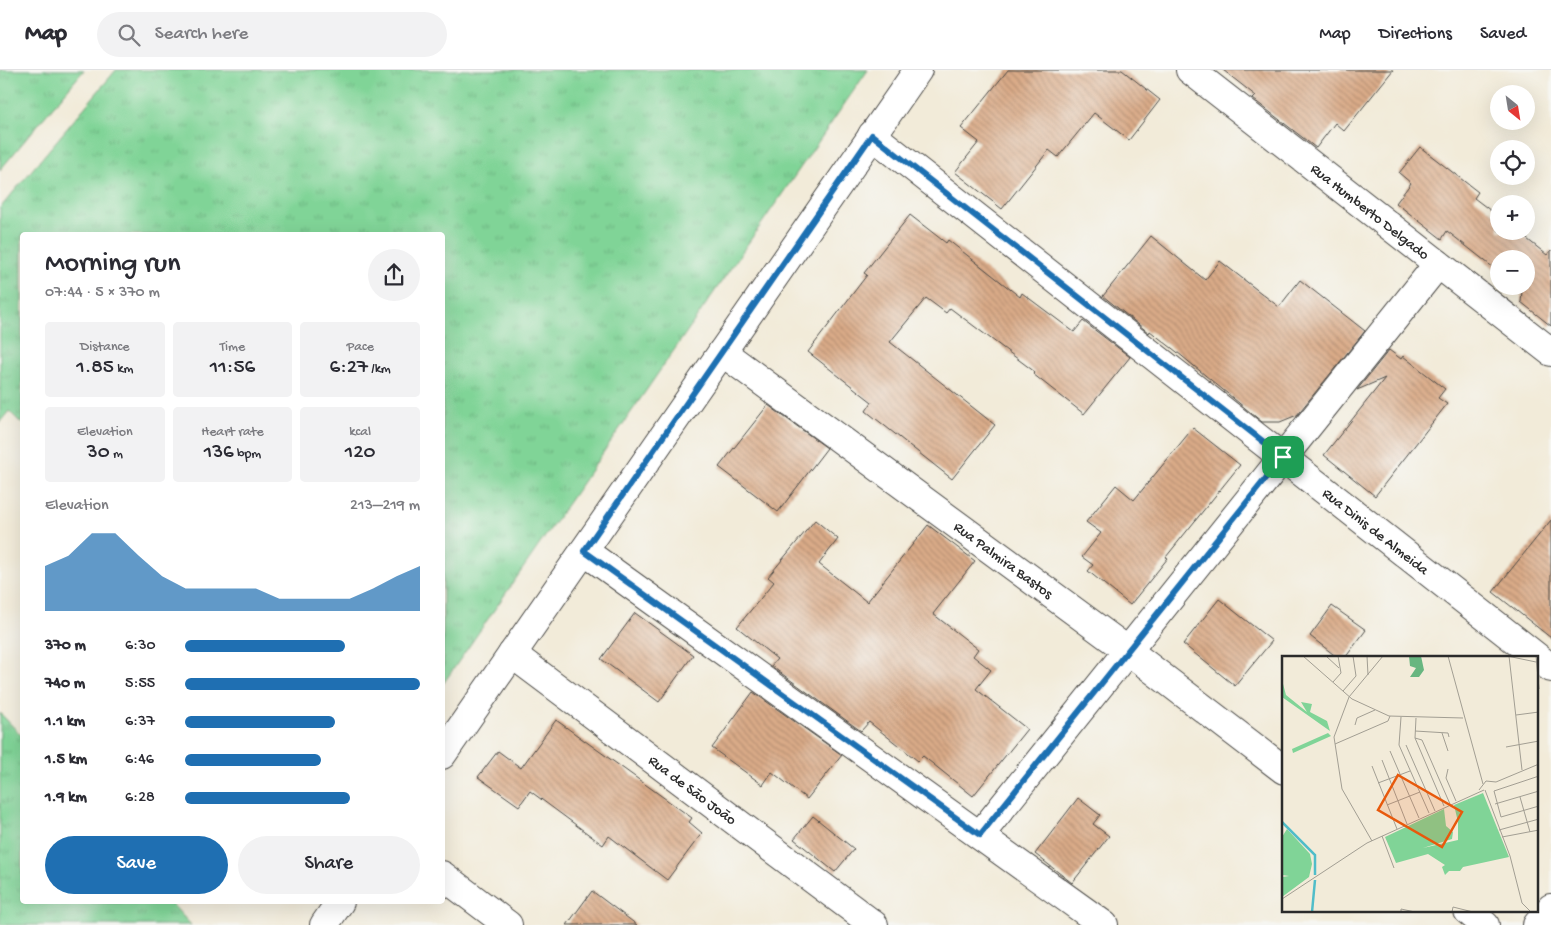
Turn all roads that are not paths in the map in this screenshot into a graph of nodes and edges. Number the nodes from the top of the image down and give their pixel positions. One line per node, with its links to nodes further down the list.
1 (918, 70): 3 (street)
2 (1190, 70): 4 (street, Rua Humberto Delgado)
3 (872, 135): 5 (street); 7 (street, Rua Dinis de Almeida)
4 (1438, 264): 6 (street, Rua Humberto Delgado); 7 (street)
5 (722, 352): 8 (street); 9 (street, Rua Palmira Bastos)
6 (1551, 352)
7 (1283, 457): 9 (street); 11 (street, Rua Dinis de Almeida)
8 (584, 551): 10 (street); 16 (street)
9 (1128, 650): 15 (street, Rua Palmira Bastos); 16 (street)
10 (512, 654): 14 (street); 23 (street, Rua de São João)
11 (1536, 656)
12 (1538, 658): 13 (street, Rua Dinis de Almeida)
13 (1551, 668)
14 (445, 751)
15 (1282, 768)
16 (980, 835): 24 (street)
17 (445, 877): 22 (street)
18 (339, 904): 21 (street)
19 (1551, 908): 26 (street)
20 (1469, 912): 25 (street)
21 (324, 925)
22 (508, 925)
23 (874, 925)
24 (1104, 925)
25 (1486, 925)
26 (1537, 925)

